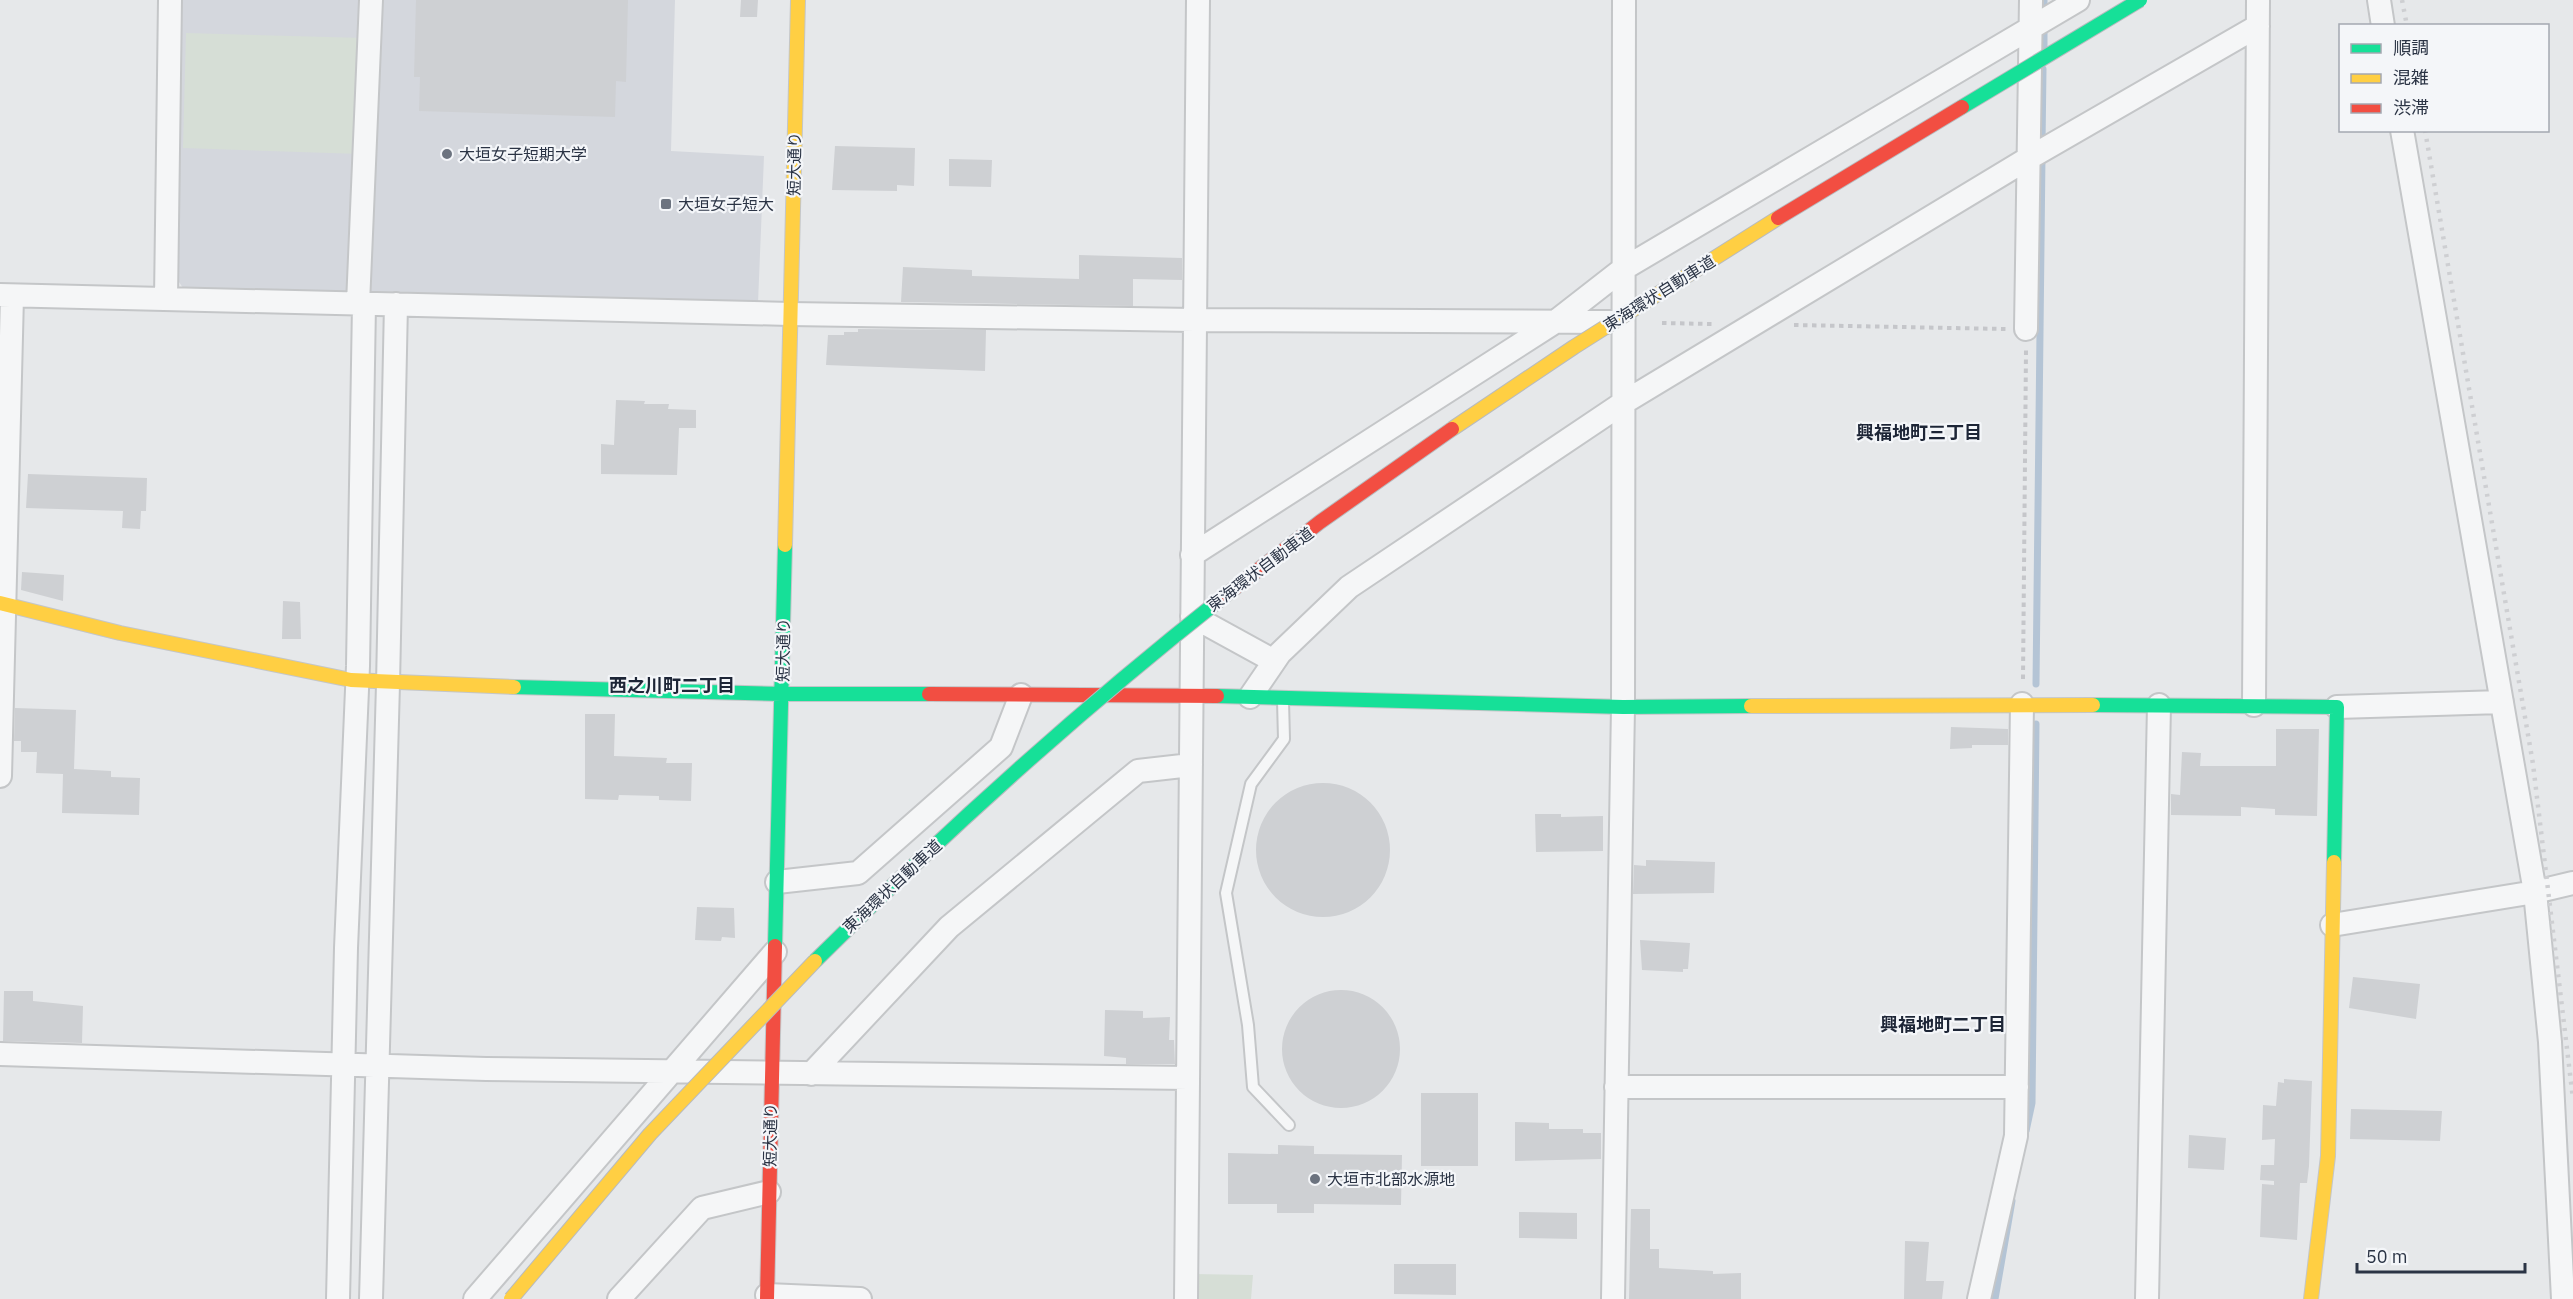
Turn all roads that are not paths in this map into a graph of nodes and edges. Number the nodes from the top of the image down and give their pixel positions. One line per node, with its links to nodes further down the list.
1 (170, 0): 18 (street)
2 (371, 0): 19 (street)
3 (798, 0): 20 (main road, 短大通り)
4 (1198, 0): 21 (street)
5 (1624, 0): 16 (street)
6 (2031, 0): 13 (street)
7 (2078, 0): 13 (street)
8 (2140, 0): 63 (main road, 東海環状自動車道, bridge)
9 (2258, 0): 12 (street)
10 (2379, 0): 11 (street)
11 (2383, 24)
12 (2258, 26): 15 (street); 39 (street)
13 (2030, 29): 15 (street); 16 (street)
14 (2402, 132): 36 (street)
15 (2029, 159): 24 (street); 25 (street)
16 (1623, 269): 22 (street); 23 (street)
17 (6, 295): 18 (street); 27 (street)
18 (166, 299): 19 (street)
19 (375, 304): 20 (street); 30 (street); 30 (street)
20 (790, 314): 21 (street); 31 (main road, 短大通り)
21 (1194, 320): 22 (street); 26 (street)
22 (1555, 322): 23 (street); 26 (street)
23 (1623, 322): 25 (street)
24 (2026, 329)
25 (1623, 403): 29 (street); 40 (street)
26 (1192, 555): 28 (street)
27 (2, 604): 30 (main road); 43 (street)
28 (1192, 616): 29 (street); 33 (street)
29 (1274, 661): 34 (street)
30 (371, 683): 31 (main road); 50 (street); 50 (street)
31 (782, 694): 32 (main road); 44 (main road, 短大通り)
32 (1021, 695): 33 (main road); 44 (street)
33 (1192, 695): 34 (main road); 42 (street)
34 (1250, 697): 35 (main road)
35 (1282, 698): 40 (main road); 57 (lane)
36 (2502, 702): 41 (street); 46 (street)
37 (2022, 704): 38 (main road); 40 (main road); 56 (street)
38 (2159, 705): 39 (main road); 69 (street)
39 (2254, 705): 41 (main road)
40 (1623, 707): 55 (street)
41 (2337, 707): 47 (main road)
42 (1191, 765): 53 (street); 54 (street)
43 (0, 776)
44 (777, 882): 48 (main road, 短大通り)
45 (2573, 883): 46 (street)
46 (2535, 892): 47 (street); 71 (street)
47 (2332, 925): 70 (main road)
48 (775, 952): 51 (street); 52 (main road, 短大通り)
49 (0, 1054): 50 (street)
50 (360, 1065): 51 (street); 60 (street); 61 (street)
51 (673, 1070): 52 (street); 62 (street)
52 (771, 1073): 53 (street); 58 (main road, 短大通り)
53 (811, 1074): 54 (street)
54 (1188, 1078): 66 (street)
55 (1616, 1087): 56 (street); 67 (street)
56 (2017, 1087): 68 (street)
57 (1288, 1125)
58 (769, 1191): 59 (main road, 短大通り); 64 (street)
59 (767, 1297): 65 (street)
60 (338, 1299)
61 (371, 1299)
62 (475, 1299)
63 (511, 1299)
64 (619, 1299)
65 (860, 1299)
66 (1186, 1299)
67 (1613, 1299)
68 (1979, 1299)
69 (2147, 1299)
70 (2311, 1299)
71 (2563, 1299)

